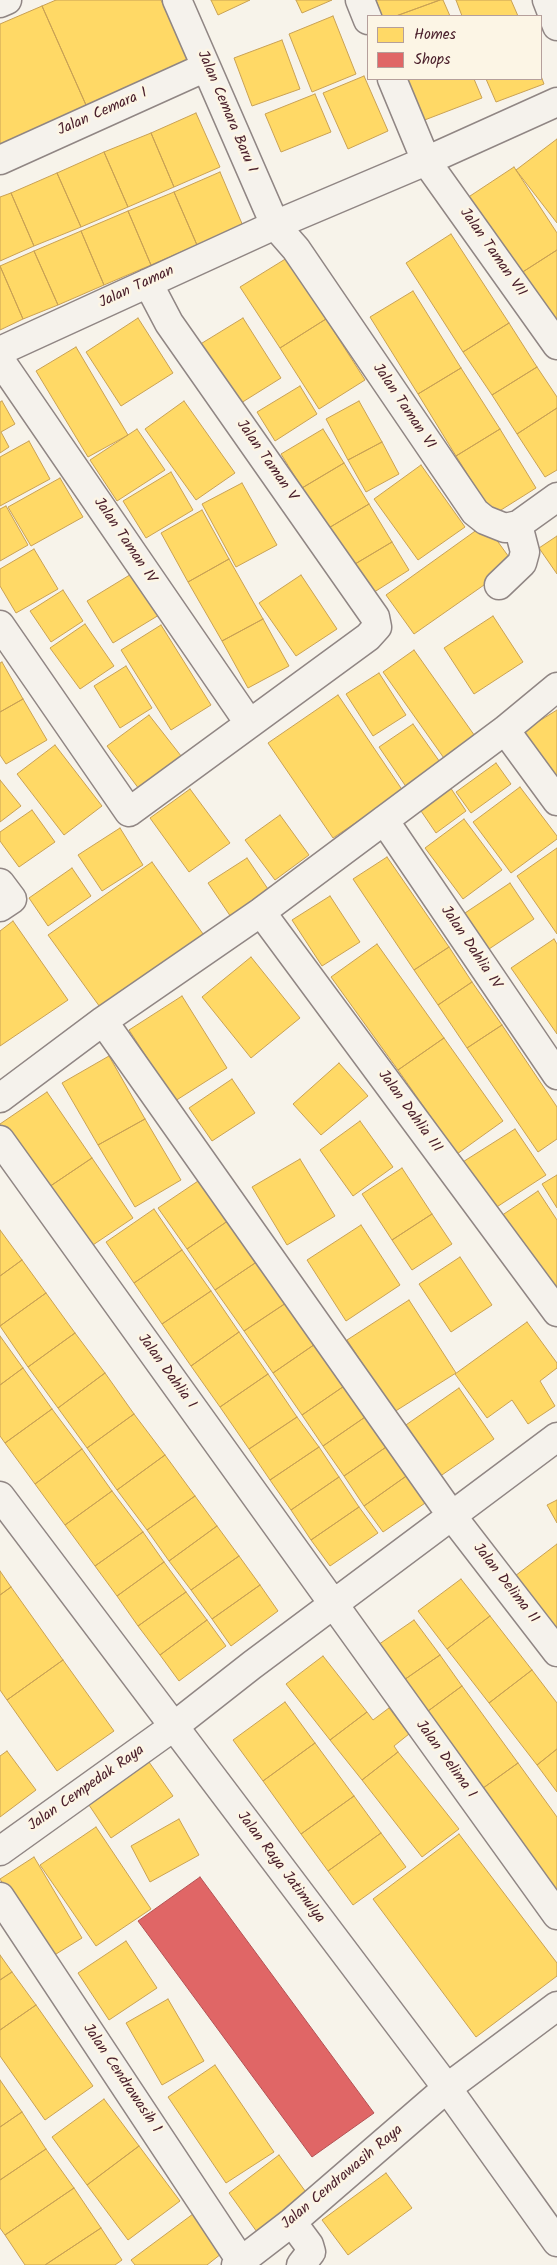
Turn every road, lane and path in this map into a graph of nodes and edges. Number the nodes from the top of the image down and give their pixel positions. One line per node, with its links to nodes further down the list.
1 (7, 0): 5 (street)
2 (177, 0): 8 (street, Jalan Cemara Baru I)
3 (360, 0): 6 (street)
4 (547, 0): 7 (street)
5 (0, 3)
6 (367, 18)
7 (557, 26)
8 (206, 67): 11 (street, Jalan Cemara I); 13 (street, Jalan Cemara Baru I)
9 (392, 80): 12 (street, Jalan Taman VII)
10 (557, 102): 12 (street, Jalan Taman)
11 (0, 160)
12 (426, 161): 13 (street, Jalan Taman); 15 (street, Jalan Taman VII)
13 (275, 224): 14 (street, Jalan Taman); 19 (street, Jalan Taman VI)
14 (148, 283): 16 (street, Jalan Taman); 23 (street, Jalan Taman V)
15 (557, 345)
16 (0, 351)
17 (0, 360): 23 (street, Jalan Taman IV)
18 (557, 497): 19 (street)
19 (518, 525): 20 (street)
20 (499, 585)
21 (0, 625): 23 (street)
22 (557, 687): 24 (street)
23 (249, 723)
24 (505, 730): 25 (street); 26 (street)
25 (557, 801)
26 (384, 820): 27 (street); 29 (street, Jalan Dahlia IV)
27 (261, 912): 28 (street); 32 (street, Jalan Dahlia III)
28 (103, 1021): 30 (street); 35 (street, Jalan Delima II)
29 (557, 1076)
30 (0, 1098)
31 (0, 1140): 36 (street, Jalan Dahlia I)
32 (557, 1312)
33 (557, 1437): 35 (street, Jalan Cempedak Raya)
34 (0, 1496): 38 (street, Jalan Raya Jatimulya)
35 (452, 1516): 36 (street, Jalan Cempedak Raya); 37 (street, Jalan Delima II)
36 (333, 1604): 38 (street, Jalan Cempedak Raya); 41 (street, Jalan Delima I)
37 (557, 1652)
38 (173, 1727): 39 (street, Jalan Cempedak Raya); 43 (street, Jalan Raya Jatimulya)
39 (0, 1851)
40 (0, 1897): 46 (street, Jalan Cendrawasih 1)
41 (557, 1915)
42 (557, 2006): 43 (street, Jalan Cendrawasih Raya)
43 (447, 2088): 44 (street, Jalan Cendrawasih Raya); 45 (street, Jalan Raya Jatimulya)
44 (292, 2222): 46 (street, Jalan Cendrawasih Raya); 47 (street)
45 (557, 2242)
46 (239, 2263)
47 (301, 2265)

